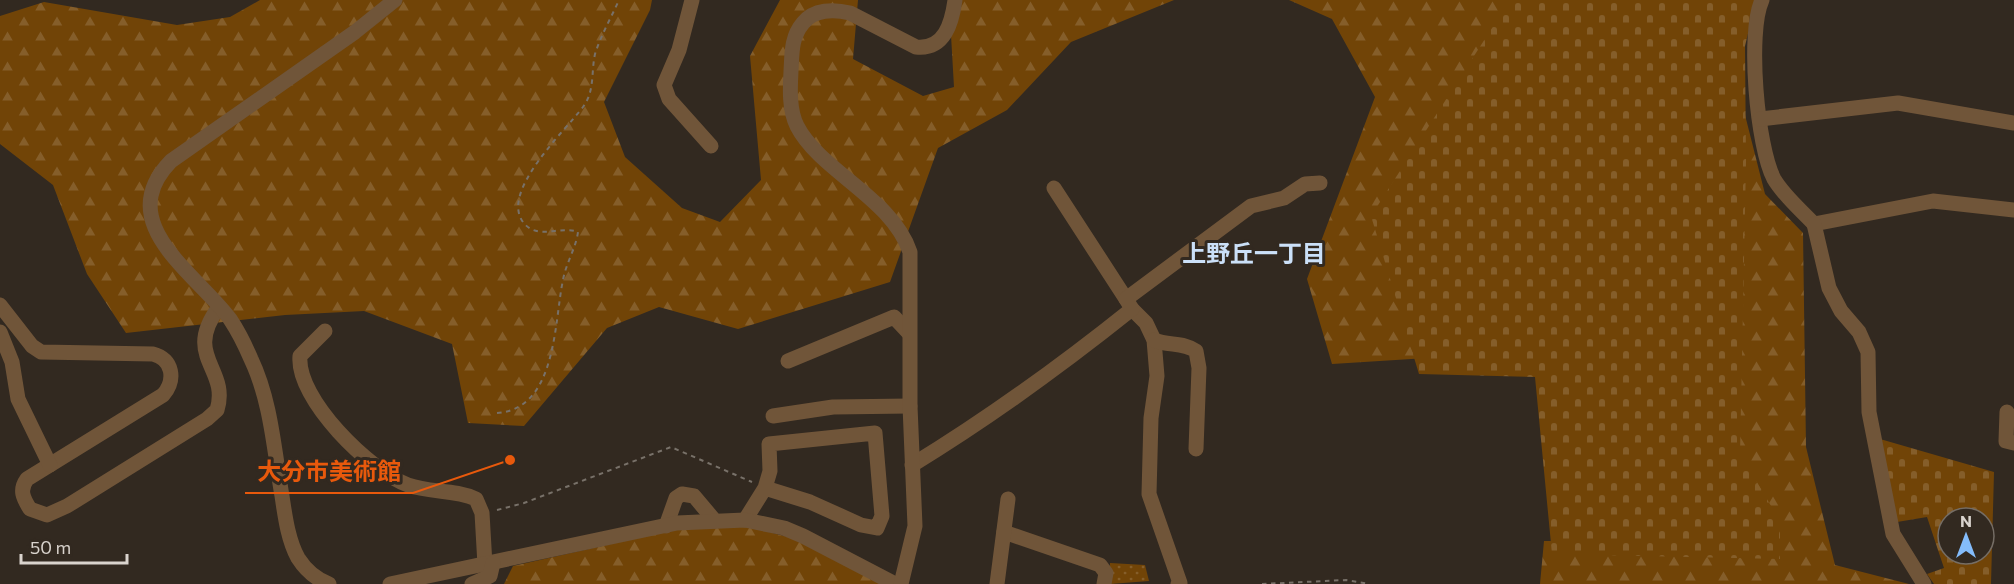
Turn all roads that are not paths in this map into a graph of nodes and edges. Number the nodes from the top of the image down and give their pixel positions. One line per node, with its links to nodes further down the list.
1 (395, 0): 14 (street)
2 (692, 0): 7 (street)
3 (956, 0): 17 (street)
4 (1762, 0): 5 (street)
5 (1760, 119): 6 (street); 11 (street)
6 (2014, 123)
7 (711, 146)
8 (1320, 183): 13 (street)
9 (1054, 189): 13 (street)
10 (2014, 210): 11 (street)
11 (1814, 224): 42 (street)
12 (0, 304): 25 (street)
13 (1129, 304): 18 (street); 26 (street)
14 (219, 307): 25 (street); 34 (street)
15 (325, 331): 33 (street)
16 (0, 332): 25 (street)
17 (909, 333): 19 (street); 20 (street)
18 (1154, 340): 24 (street); 41 (street)
19 (788, 361)
20 (910, 406): 22 (street); 26 (street)
21 (2007, 412): 23 (street)
22 (773, 416)
23 (2014, 443)
24 (1196, 449)
25 (50, 465)
26 (912, 465): 38 (street)
27 (765, 488): 27 (street); 29 (street)
28 (1008, 499): 32 (street)
29 (745, 520): 30 (street); 37 (street)
30 (715, 521): 31 (street); 31 (street)
31 (666, 526): 33 (street)
32 (1004, 532): 39 (street); 40 (street)
33 (489, 564): 35 (street); 36 (street)
34 (328, 584)
35 (390, 584)
36 (472, 584)
37 (895, 584)
38 (901, 584)
39 (998, 584)
40 (1104, 584)
41 (1178, 584)
42 (1924, 584)

